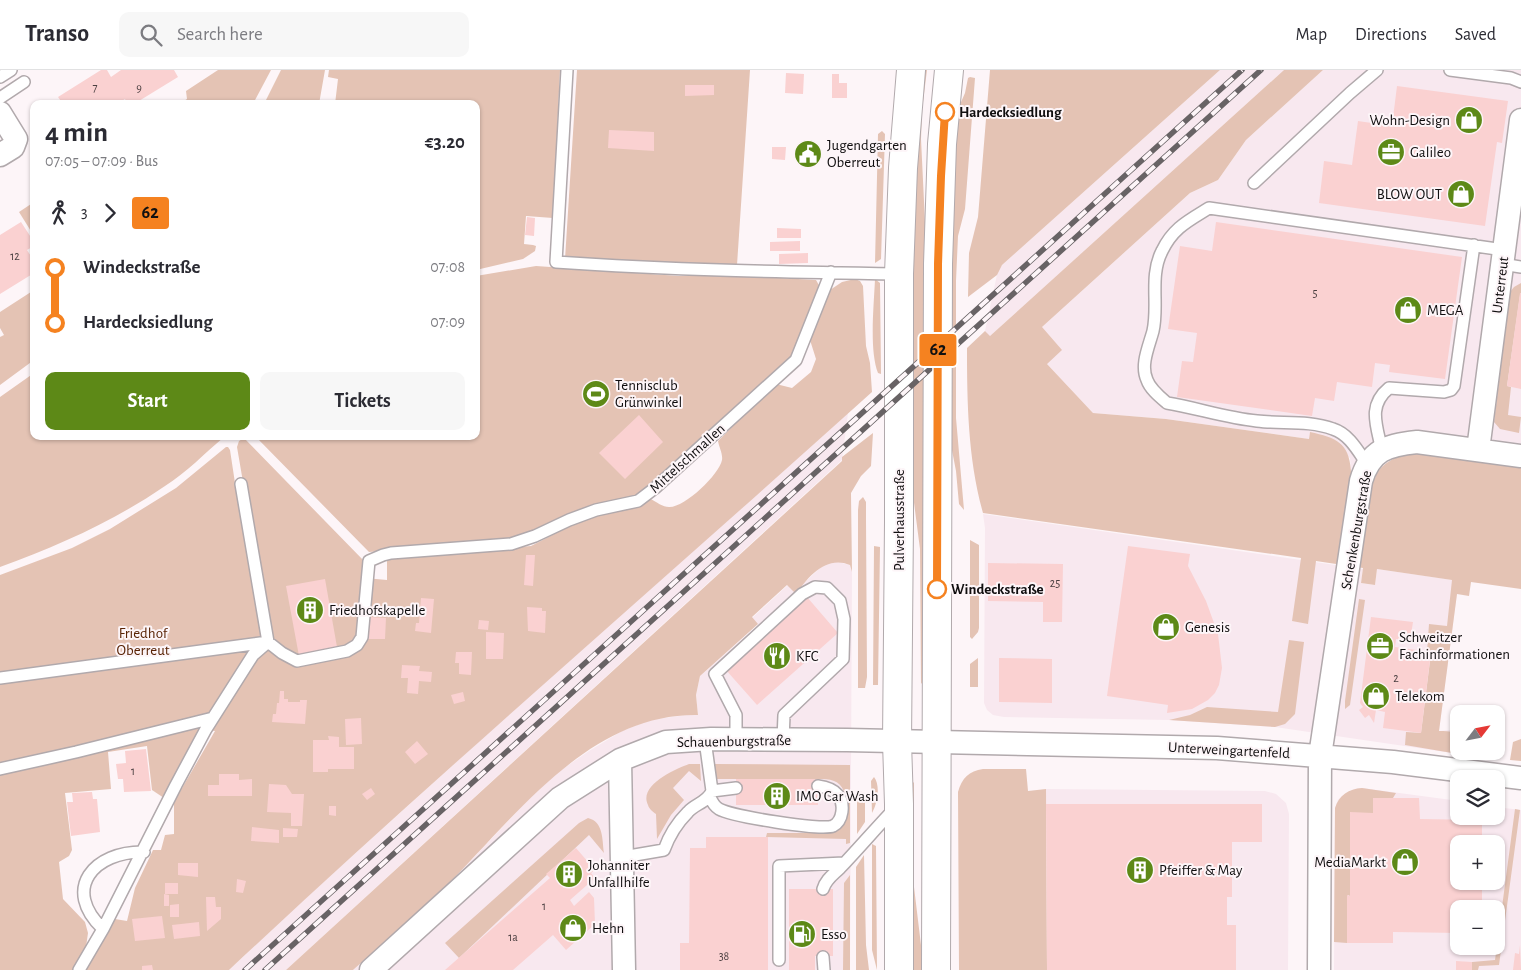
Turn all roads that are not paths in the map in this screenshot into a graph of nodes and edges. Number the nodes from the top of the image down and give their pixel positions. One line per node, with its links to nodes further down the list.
1 (11, 70): 7 (lane)
2 (567, 70): 17 (lane)
3 (949, 70): 30 (main road)
4 (1377, 70): 14 (lane)
5 (1450, 70): 9 (lane)
6 (909, 74): 18 (main road, Pulverhausstraße)
7 (0, 77)
8 (24, 82): 10 (lane)
9 (1521, 82)
10 (0, 98)
11 (0, 113): 13 (street)
12 (1521, 120): 16 (street, Unterreut)
13 (0, 156)
14 (1254, 183)
15 (1474, 245): 16 (lane); 21 (lane); 21 (lane)
16 (1509, 261): 19 (street, Unterreut)
17 (831, 272): 18 (lane); 23 (lane, Mittelschmallen)
18 (899, 274): 29 (main road, Pulverhausstraße)
19 (1478, 450): 20 (street, Schenkenburgstraße); 21 (street, Schenkenburgstraße)
20 (1521, 456)
21 (1374, 458): 31 (street, Schenkenburgstraße)
22 (241, 484): 23 (lane)
23 (268, 642): 24 (lane); 25 (lane)
24 (0, 678)
25 (213, 718): 33 (lane); 39 (lane)
26 (705, 740): 27 (street, Schauenburgstraße); 32 (street, Schauenburgstraße); 37 (lane)
27 (736, 740): 28 (street, Schauenburgstraße); 28 (lane)
28 (784, 740): 29 (street, Schauenburgstraße)
29 (897, 742): 30 (street, Schauenburgstraße); 38 (main road, Pulverhausstraße)
30 (937, 742): 31 (street, Unterweingartenfeld); 51 (main road)
31 (1320, 756): 34 (street, Unterweingartenfeld); 52 (street, Schenkenburgstraße)
32 (620, 760): 40 (street); 47 (street, Schauenburgstraße)
33 (0, 769)
34 (1521, 778)
35 (818, 786): 37 (lane)
36 (736, 788): 37 (lane)
37 (711, 794): 40 (lane)
38 (900, 804): 41 (lane); 50 (main road, Pulverhausstraße)
39 (144, 852): 43 (lane); 43 (lane)
40 (623, 857): 48 (street)
41 (844, 863): 42 (lane); 45 (lane)
42 (823, 889)
43 (103, 930): 46 (lane)
44 (823, 957): 49 (lane)
45 (779, 960)
46 (79, 970)
47 (372, 970)
48 (624, 970)
49 (824, 970)
50 (899, 970)
51 (936, 970)
52 (1319, 970)

